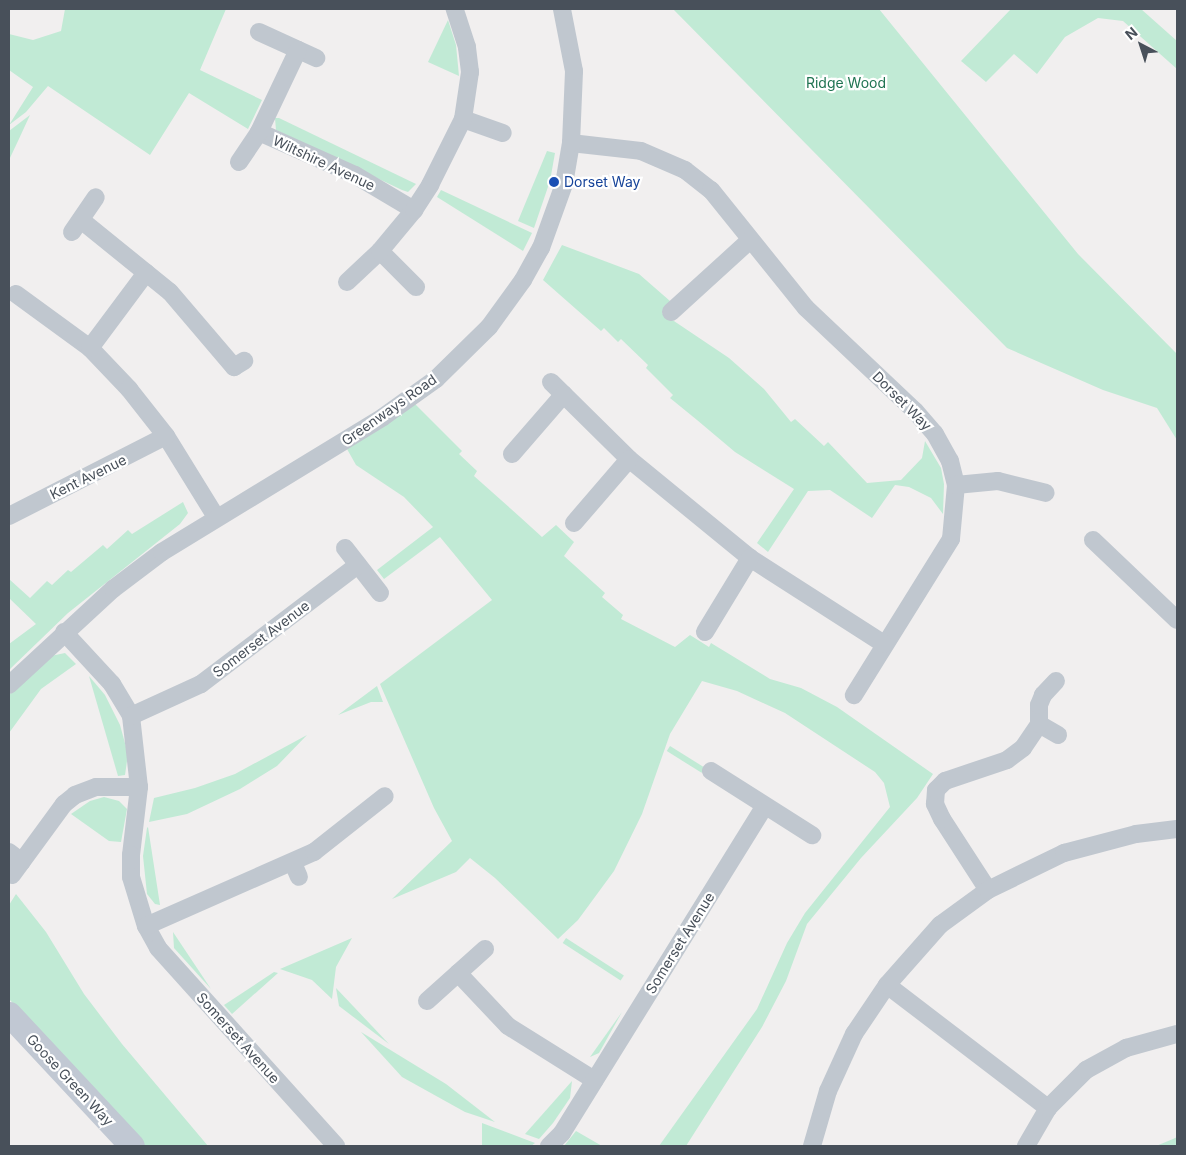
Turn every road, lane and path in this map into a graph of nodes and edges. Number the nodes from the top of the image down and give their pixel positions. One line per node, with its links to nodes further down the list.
1 (455, 9): 6 (street)
2 (562, 9): 9 (street, Greenways Road)
3 (260, 32): 4 (street)
4 (298, 50): 5 (street); 7 (street, Wiltshire Avenue)
5 (316, 58)
6 (463, 119): 8 (street); 12 (street)
7 (259, 132): 10 (street, Wiltshire Avenue); 12 (street, Wiltshire Avenue)
8 (502, 133)
9 (571, 143): 13 (street, Dorset Way); 30 (street, Greenways Road)
10 (239, 162)
11 (96, 197): 15 (street)
12 (414, 210): 14 (street)
13 (750, 240): 19 (street); 27 (street, Dorset Way)
14 (380, 251): 16 (street); 17 (street)
15 (146, 273): 20 (street); 21 (street)
16 (348, 282)
17 (416, 287)
18 (16, 294): 20 (street)
19 (676, 301)
20 (90, 348): 24 (street)
21 (244, 360)
22 (551, 382): 23 (street)
23 (564, 394): 25 (street); 26 (street)
24 (166, 436): 29 (street, Kent Avenue); 30 (street)
25 (512, 454)
26 (629, 459): 31 (street); 34 (street)
27 (956, 485): 28 (street); 40 (street, Dorset Way)
28 (1046, 493)
29 (9, 516)
30 (216, 517): 38 (street, Greenways Road)
31 (574, 523)
32 (1093, 540): 37 (street)
33 (345, 548): 35 (street)
34 (750, 558): 39 (street); 40 (street)
35 (358, 565): 36 (street); 44 (street, Somerset Avenue)
36 (380, 593)
37 (1177, 620)
38 (64, 632): 42 (street, Greenways Road); 44 (street, Somerset Avenue)
39 (705, 632)
40 (884, 644): 43 (street, Dorset Way)
41 (1056, 681): 45 (street)
42 (9, 685)
43 (854, 695)
44 (131, 716): 48 (street, Somerset Avenue)
45 (1039, 724): 46 (street); 54 (street)
46 (1058, 735)
47 (711, 771): 50 (street)
48 (140, 787): 53 (street); 55 (street, Somerset Avenue)
49 (385, 796): 55 (street)
50 (765, 806): 52 (street); 62 (street, Somerset Avenue)
51 (1177, 829): 54 (street)
52 (812, 835)
53 (14, 863)
54 (988, 890): 58 (street)
55 (146, 926): 65 (street, Somerset Avenue)
56 (485, 949): 57 (street)
57 (458, 973): 59 (street); 62 (street)
58 (887, 985): 63 (street); 67 (street)
59 (427, 1001)
60 (9, 1014): 64 (main road, Goose Green Way)
61 (1177, 1034): 63 (street)
62 (594, 1080): 66 (street, Somerset Avenue)
63 (1048, 1108): 68 (street)
64 (132, 1146)
65 (336, 1146)
66 (549, 1146)
67 (812, 1146)
68 (1026, 1146)

